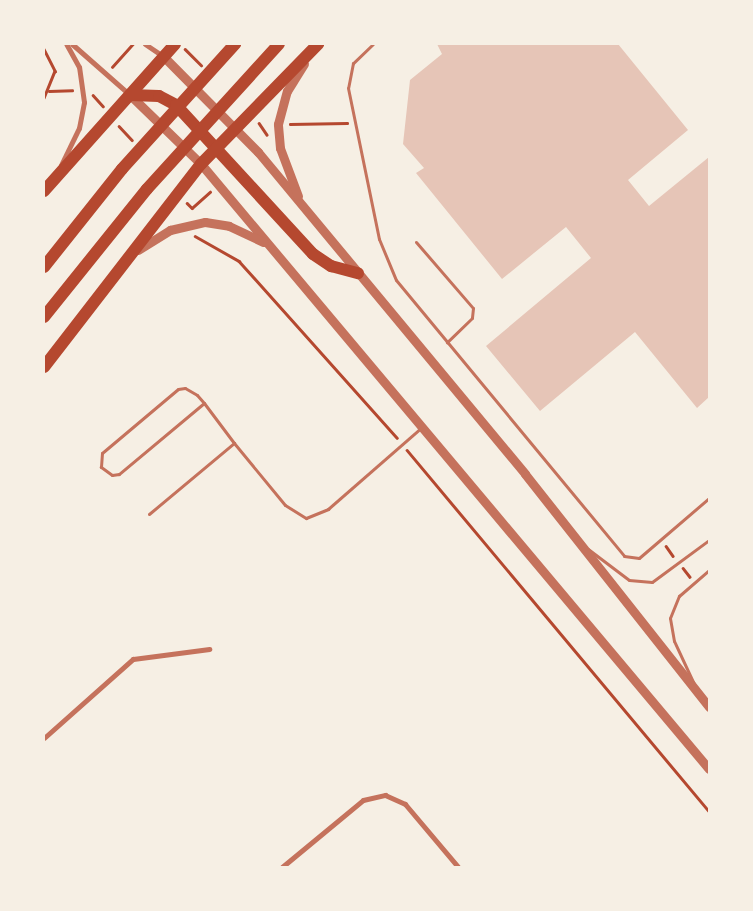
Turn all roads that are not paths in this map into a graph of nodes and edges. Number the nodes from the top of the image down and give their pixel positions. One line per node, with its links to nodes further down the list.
1 (66, 44): 14 (street)
2 (72, 44): 10 (street)
3 (145, 44): 9 (street)
4 (175, 44): 9 (highway)
5 (234, 44): 20 (highway)
6 (278, 44): 22 (highway)
7 (319, 44): 11 (highway); 16 (street)
8 (372, 44): 23 (lane)
9 (164, 58): 10 (highway); 11 (street)
10 (130, 95): 12 (highway); 13 (street); 14 (highway)
11 (237, 127): 12 (highway); 16 (street)
12 (217, 148): 13 (highway); 21 (highway)
13 (201, 164): 18 (street); 19 (highway)
14 (55, 176): 15 (highway)
15 (44, 191)
16 (302, 205): 21 (street)
17 (416, 242): 23 (lane)
18 (268, 244): 19 (street); 26 (street)
19 (125, 258): 24 (highway)
20 (44, 267)
21 (358, 274): 31 (street)
22 (44, 317)
23 (447, 342): 28 (lane)
24 (44, 367)
25 (204, 403): 25 (lane); 27 (lane)
26 (421, 428): 27 (lane); 37 (street)
27 (234, 443): 29 (lane)
28 (709, 499)
29 (149, 514)
30 (709, 540): 31 (lane)
31 (579, 546): 34 (street)
32 (709, 570): 34 (lane)
33 (209, 649): 36 (street)
34 (696, 692): 35 (street)
35 (709, 707)
36 (44, 738)
37 (709, 770)
38 (282, 867): 39 (street)
39 (458, 867)

